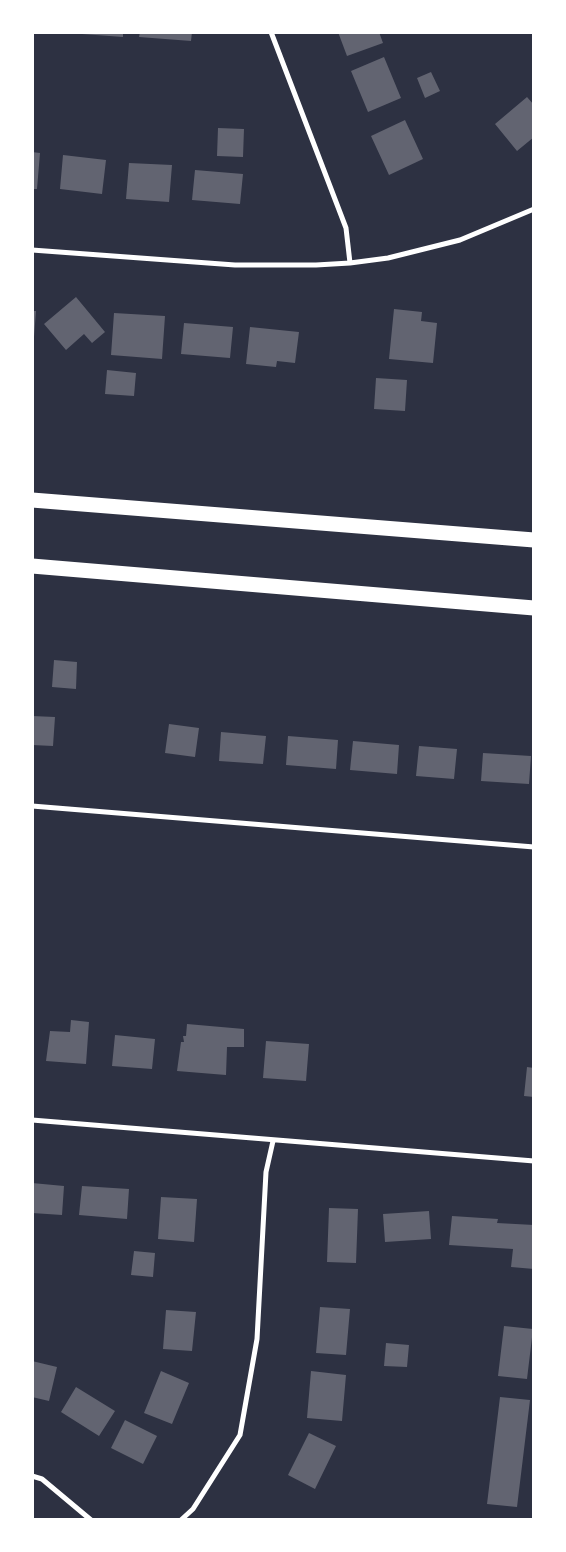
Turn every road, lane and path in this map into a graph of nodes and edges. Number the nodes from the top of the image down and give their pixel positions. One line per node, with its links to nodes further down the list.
1 (272, 32): 4 (street)
2 (534, 209): 4 (street)
3 (32, 250): 4 (street)
4 (350, 263)
5 (32, 500): 6 (highway)
6 (534, 540)
7 (32, 566): 8 (highway)
8 (534, 608)
9 (32, 806): 10 (street)
10 (534, 847)
11 (32, 1120): 12 (street)
12 (273, 1141): 13 (street); 16 (street)
13 (534, 1161)
14 (32, 1476): 15 (street)
15 (91, 1520)
16 (181, 1520)

